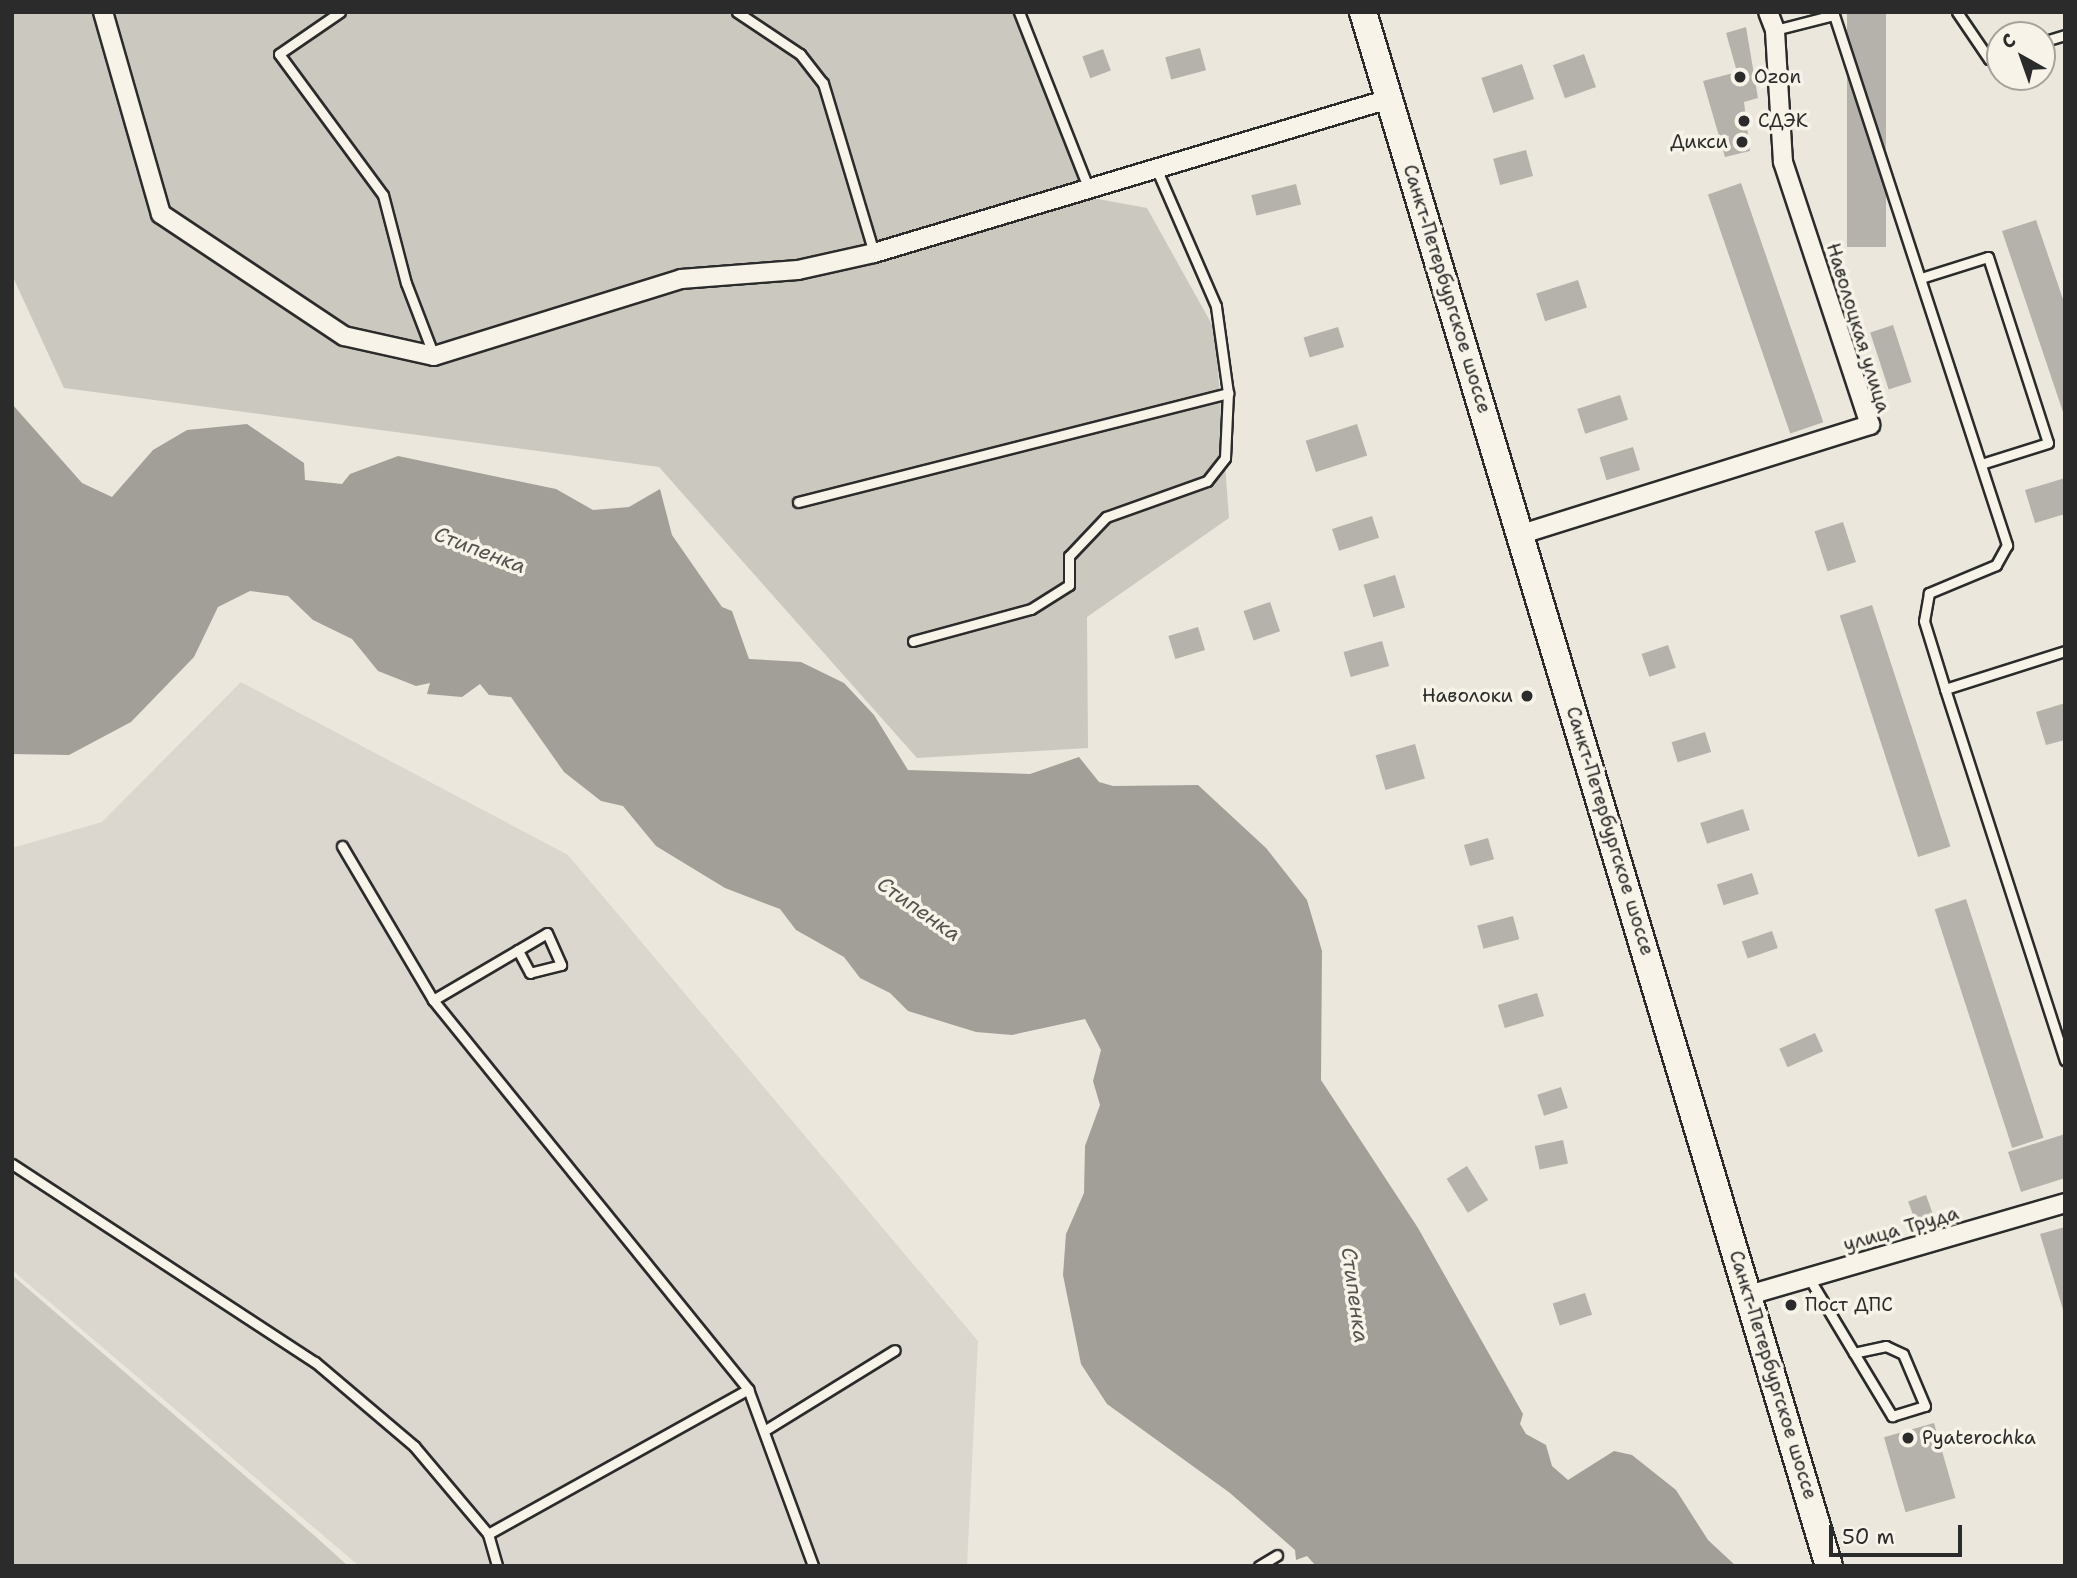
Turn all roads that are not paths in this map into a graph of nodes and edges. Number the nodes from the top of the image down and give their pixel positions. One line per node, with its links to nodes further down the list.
1 (103, 12): 15 (street)
2 (340, 12): 15 (lane)
3 (737, 12): 13 (lane)
4 (1018, 12): 12 (lane)
5 (1363, 12): 10 (main road, Санкт-Петербургское шоссе)
6 (1768, 12): 8 (street, Наволоцкая улица)
7 (1957, 12): 9 (lane)
8 (1775, 30): 14 (lane); 19 (street, Наволоцкая улица)
9 (1986, 55)
10 (1389, 99): 11 (street); 19 (main road, Санкт-Петербургское шоссе)
11 (1157, 170): 12 (street); 16 (lane)
12 (1089, 190): 13 (street)
13 (874, 253): 15 (street)
14 (1921, 278): 17 (lane); 17 (lane)
15 (434, 356)
16 (1228, 393): 18 (lane); 20 (lane)
17 (1981, 464): 22 (lane)
18 (798, 502)
19 (1522, 534): 30 (main road, Санкт-Петербургское шоссе)
20 (913, 641)
21 (2065, 651): 22 (lane)
22 (1945, 688): 26 (lane)
23 (342, 846): 25 (lane)
24 (518, 950): 24 (lane); 25 (lane)
25 (433, 1000): 33 (lane)
26 (2065, 1060)
27 (12, 1164): 35 (lane)
28 (2065, 1203): 29 (street, улица Труда)
29 (1809, 1278): 30 (street, улица Труда); 32 (lane)
30 (1749, 1295): 37 (main road, Санкт-Петербургское шоссе)
31 (895, 1350): 34 (lane)
32 (1854, 1353): 32 (lane)
33 (748, 1389): 34 (lane); 35 (lane)
34 (767, 1429): 39 (lane)
35 (488, 1534): 38 (lane)
36 (1277, 1555): 40 (lane)
37 (1829, 1565)
38 (497, 1566)
39 (813, 1566)
40 (1259, 1566)

